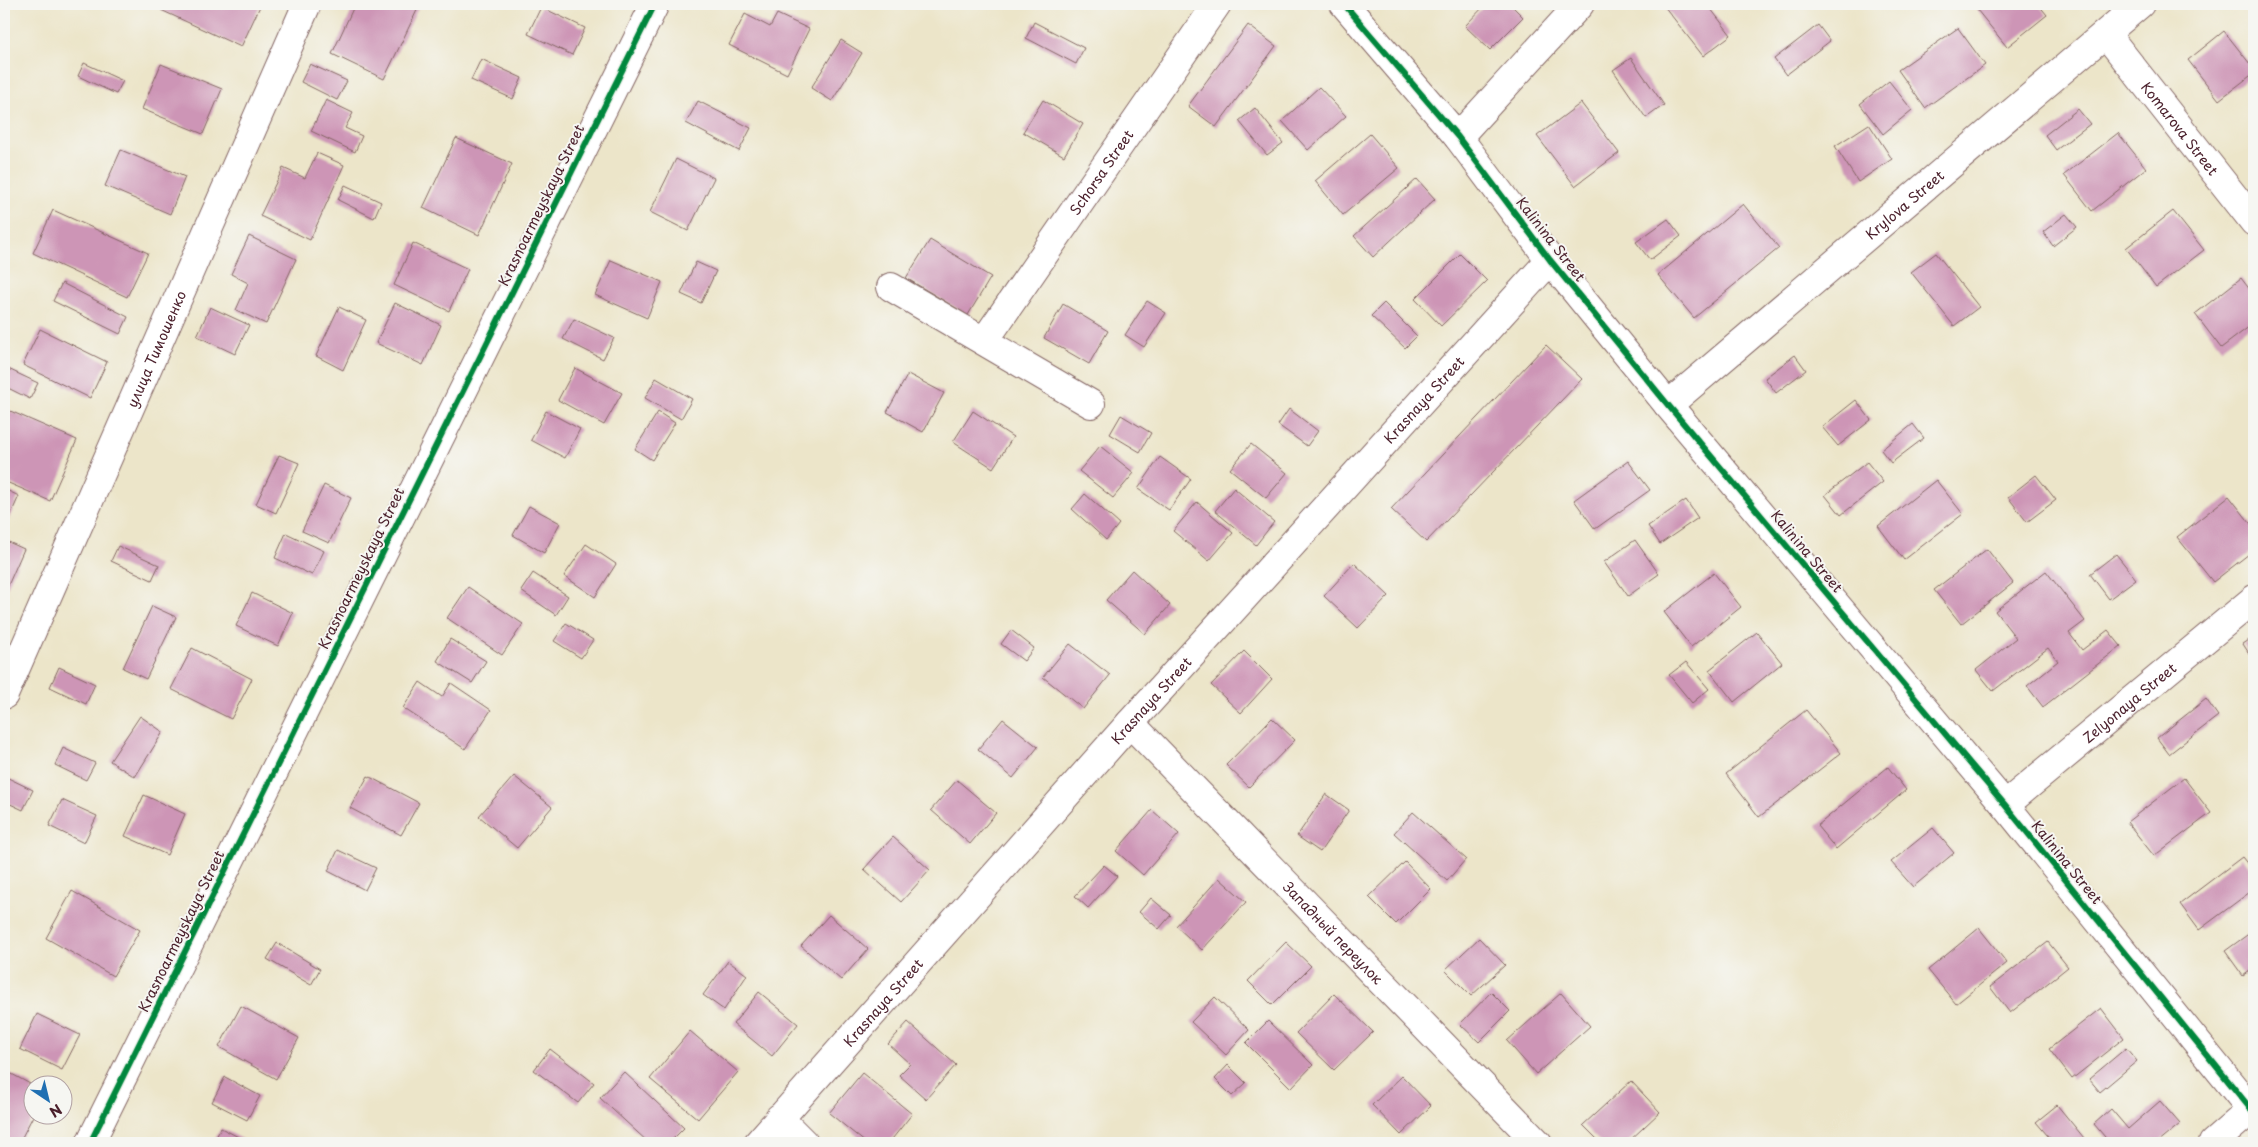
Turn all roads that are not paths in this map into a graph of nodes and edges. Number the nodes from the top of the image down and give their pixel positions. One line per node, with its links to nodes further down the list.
1 (307, 4): 16 (street, улица Тимошенко)
2 (655, 4): 21 (street, Krasnoarmeyskaya Street)
3 (1217, 4): 12 (street, Schorsa Street)
4 (1344, 4): 8 (street, Kalinina Street)
5 (1580, 4): 8 (street)
6 (2140, 4): 7 (street, Krylova Street)
7 (2106, 34): 9 (street, Komarova Street); 14 (street, Krylova Street)
8 (1458, 138): 10 (street, Kalinina Street)
9 (2254, 222)
10 (1550, 260): 14 (street, Kalinina Street); 17 (street, Krasnaya Street)
11 (891, 287): 12 (street)
12 (985, 340): 13 (street)
13 (1091, 404)
14 (1668, 406): 18 (street, Kalinina Street)
15 (2254, 599): 18 (street, Zelyonaya Street)
16 (4, 694)
17 (1130, 723): 20 (street, Krasnaya Street); 24 (street, Западный переулок)
18 (2005, 805): 19 (street, Kalinina Street)
19 (2253, 1112): 25 (street)
20 (780, 1118): 22 (street, Krasnaya Street); 23 (street)
21 (90, 1143)
22 (758, 1143)
23 (804, 1143)
24 (1538, 1143)
25 (2213, 1143)

